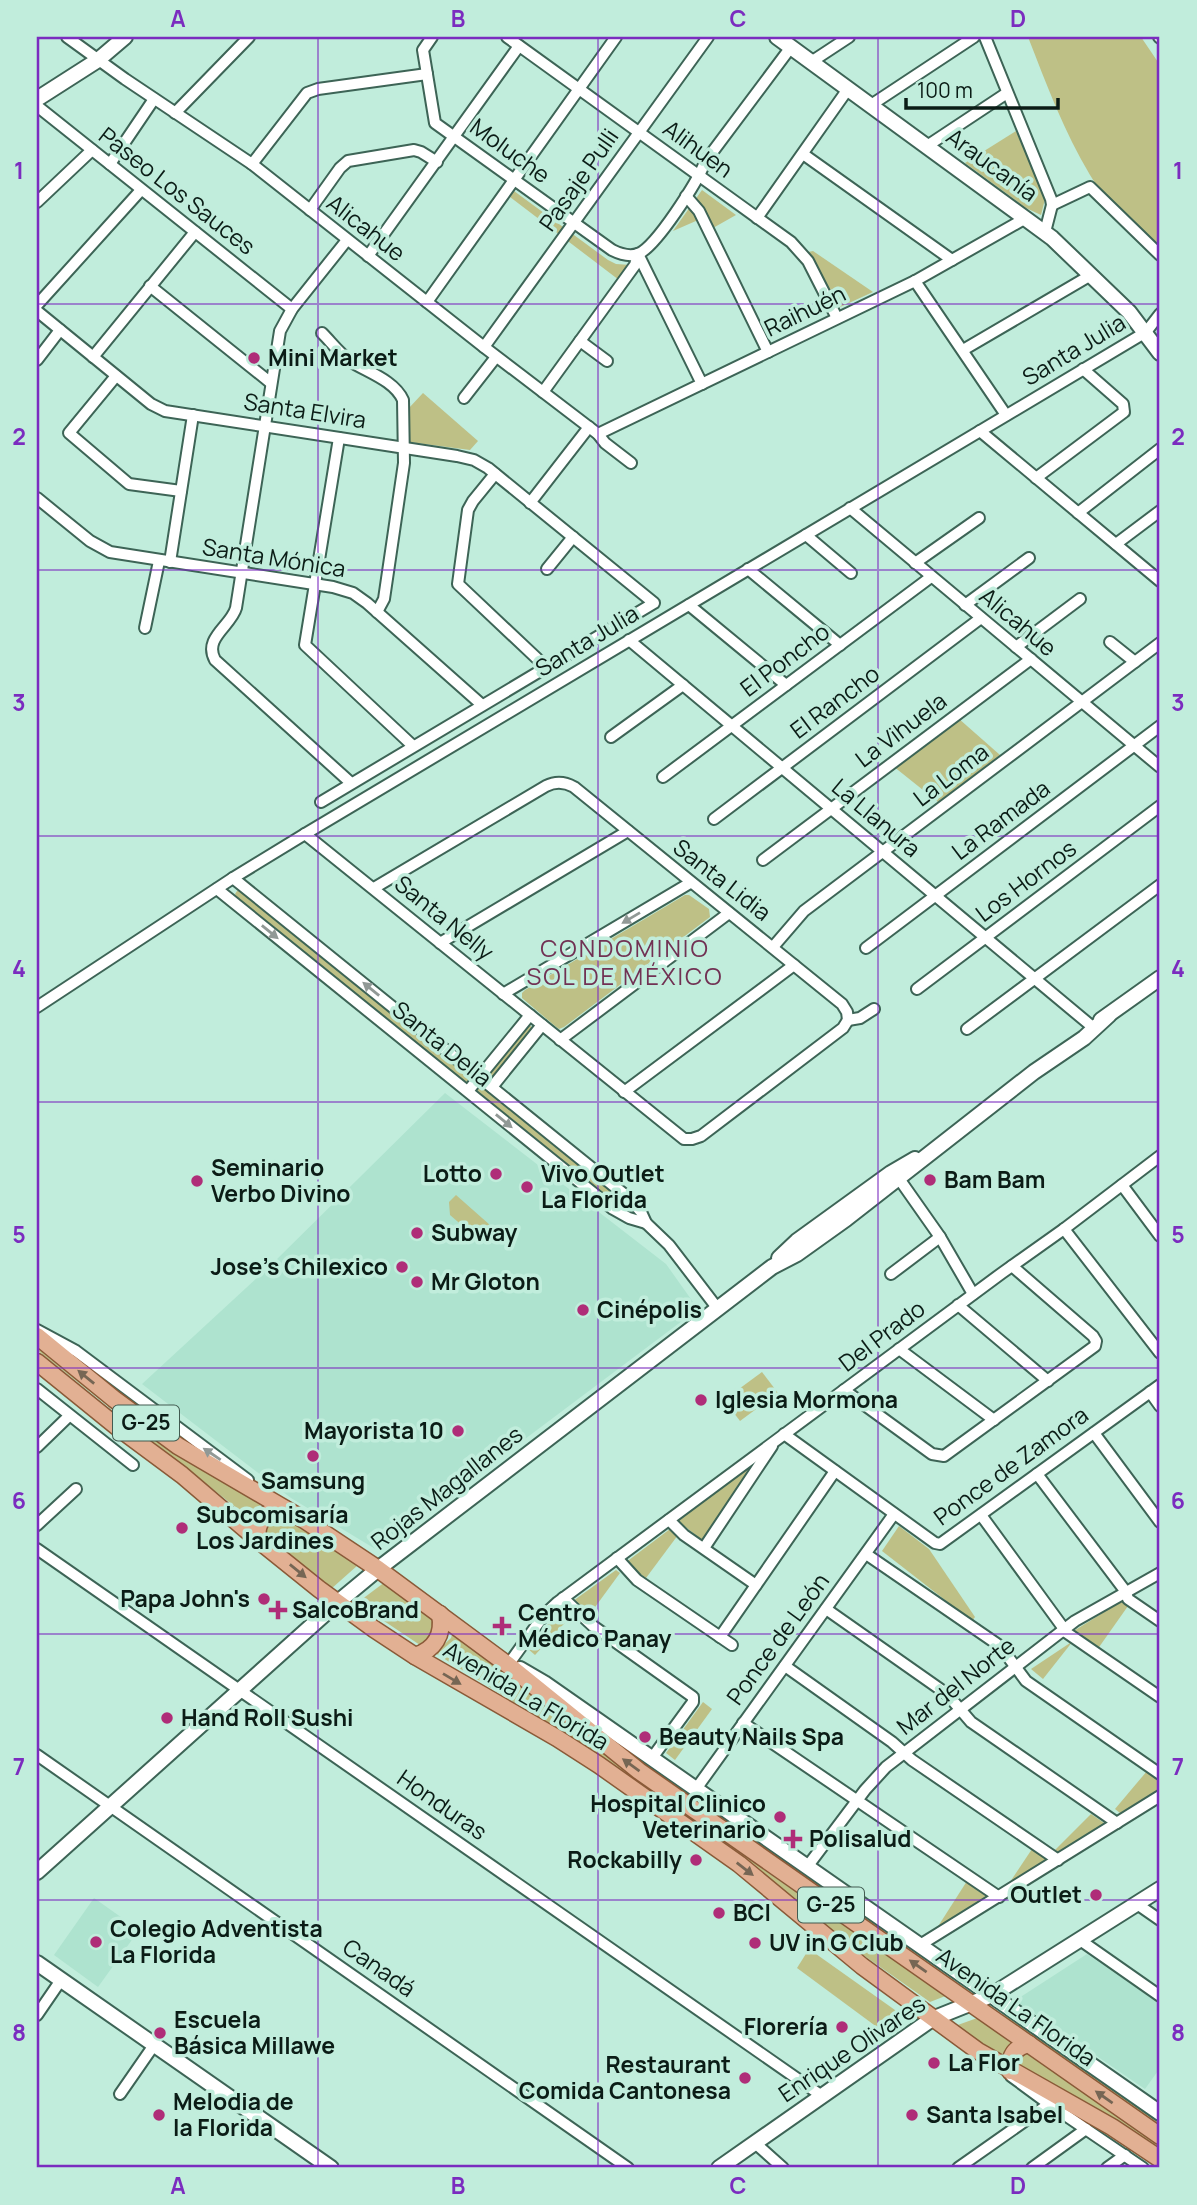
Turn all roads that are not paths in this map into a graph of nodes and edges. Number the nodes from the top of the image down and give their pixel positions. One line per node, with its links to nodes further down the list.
1 (67, 37): 14 (street, Alicahue)
2 (125, 37): 14 (street)
3 (249, 37): 24 (street)
4 (432, 37): 16 (street, Moluche)
5 (507, 37): 12 (street, Alihuen)
6 (615, 37): 17 (street)
7 (708, 37): 25 (street, Pasaje Pulli)
8 (777, 37): 13 (street, Araucanía)
9 (849, 37): 15 (street)
10 (974, 37): 22 (street)
11 (985, 37): 19 (street)
12 (519, 46): 17 (street, Alihuen); 26 (street)
13 (791, 47): 15 (street, Araucanía); 33 (street)
14 (98, 60): 20 (street); 21 (street, Alicahue)
15 (811, 62): 18 (street, Araucanía)
16 (427, 74): 26 (street, Moluche); 32 (street)
17 (578, 89): 25 (street, Alihuen); 34 (street)
18 (848, 89): 22 (street, Araucanía); 29 (street)
19 (1007, 93): 27 (street); 38 (street)
20 (37, 99)
21 (154, 99): 24 (street, Alicahue); 31 (street)
22 (871, 105): 27 (street, Araucanía)
23 (37, 107): 28 (street, Paseo Los Sauces)
24 (175, 113): 32 (street, Alicahue)
25 (639, 132): 33 (street, Alihuen); 42 (street, Pasaje Pulli)
26 (455, 137): 30 (street); 34 (street, Moluche)
27 (927, 146): 41 (street, Araucanía)
28 (92, 150): 31 (street, Paseo Los Sauces); 37 (street)
29 (803, 153): 40 (street); 49 (street)
30 (437, 162): 39 (street); 47 (street)
31 (110, 164): 35 (street, Paseo Los Sauces)
32 (253, 164): 39 (street, Alicahue)
33 (700, 177): 36 (street); 40 (street, Alihuen)
34 (514, 180): 42 (street, Moluche); 54 (street)
35 (141, 190): 43 (street, Paseo Los Sauces); 53 (street)
36 (686, 197): 46 (street); 65 (street)
37 (37, 202)
38 (1052, 205): 44 (street); 48 (street)
39 (310, 210): 45 (street, Alicahue)
40 (757, 218): 58 (street, Alihuen)
41 (1026, 218): 44 (street, Araucanía); 49 (street, Raihuén)
42 (575, 223): 46 (street, Moluche); 63 (street, Pasaje Pulli)
43 (195, 232): 52 (street); 55 (street, Paseo Los Sauces)
44 (1045, 232): 50 (street, Araucanía)
45 (347, 240): 47 (street, Alicahue); 55 (street)
46 (638, 254): 62 (street); 74 (street)
47 (368, 256): 54 (street, Alicahue)
48 (1160, 256)
49 (952, 260): 51 (street, Raihuén)
50 (1091, 275): 60 (street, Araucanía); 64 (street)
51 (915, 281): 58 (street, Raihuén); 64 (street)
52 (150, 286): 67 (street); 73 (street)
53 (38, 300)
54 (427, 302): 63 (street, Alicahue)
55 (292, 309): 73 (street)
56 (37, 312): 59 (street, Santa Elvira)
57 (1160, 314): 60 (street, Santa Julia)
58 (837, 318): 65 (street, Raihuén)
59 (60, 330): 67 (street, Santa Elvira); 69 (street)
60 (1146, 332): 66 (street, Araucanía); 71 (street, Santa Julia)
61 (322, 333): 83 (street)
62 (580, 341): 70 (street); 75 (street)
63 (484, 347): 68 (street, Alicahue)
64 (963, 350): 78 (street)
65 (768, 352): 74 (street, Raihuén)
66 (1160, 353)
67 (93, 357): 72 (street, Santa Elvira)
68 (496, 357): 75 (street, Alicahue); 76 (street)
69 (37, 360)
70 (607, 360)
71 (1083, 369): 78 (street, Santa Julia); 87 (street)
72 (116, 376): 77 (street, Santa Elvira); 88 (street)
73 (271, 383): 79 (street)
74 (702, 384): 80 (street, Raihuén)
75 (543, 392): 80 (street, Alicahue)
76 (464, 398)
77 (193, 415): 79 (street, Santa Elvira); 88 (street)
78 (1006, 415): 81 (street, Santa Julia)
79 (264, 427): 82 (street, Santa Elvira); 104 (street)
80 (594, 431): 85 (street, Alicahue); 90 (street, Raihuén)
81 (979, 431): 87 (street); 91 (street, Santa Julia)
82 (339, 438): 83 (street, Santa Elvira); 107 (street)
83 (404, 448): 86 (street, Santa Elvira); 112 (street)
84 (1160, 449): 93 (street)
85 (631, 463)
86 (495, 474): 90 (street, Santa Elvira); 122 (street)
87 (1036, 478): 93 (street)
88 (181, 491): 99 (street)
89 (37, 498): 99 (street, Santa Mónica)
90 (530, 503): 96 (street, Santa Elvira)
91 (850, 508): 95 (street, Santa Julia); 100 (street, Alicahue)
92 (1160, 511): 97 (street)
93 (1078, 513): 97 (street)
94 (979, 518): 100 (street)
95 (806, 535): 102 (street, Santa Julia); 103 (street)
96 (573, 537): 101 (street); 109 (street, Santa Elvira)
97 (1116, 544): 106 (street)
98 (1029, 558): 111 (street)
99 (164, 561): 104 (street, Santa Mónica); 114 (street)
100 (915, 563): 105 (street, Alicahue)
101 (547, 569)
102 (748, 569): 110 (street, Santa Julia); 118 (street)
103 (851, 573)
104 (242, 574): 107 (street, Santa Mónica); 135 (street)
105 (931, 577): 111 (street, Alicahue); 118 (street, El Poncho)
106 (1159, 577)
107 (314, 584): 112 (street, Santa Mónica); 131 (street)
108 (1080, 599): 119 (street)
109 (654, 603): 122 (street, Santa Julia)
110 (689, 605): 115 (street, Santa Julia); 124 (street)
111 (965, 605): 113 (street, Alicahue)
112 (377, 612): 126 (street, Santa Mónica)
113 (981, 618): 119 (street, Alicahue); 132 (street, El Rancho)
114 (145, 628)
115 (629, 640): 123 (street, La Llanura); 141 (street, Santa Julia)
116 (1110, 642): 121 (street)
117 (1160, 643): 121 (street, La Loma)
118 (840, 645): 124 (street, El Poncho)
119 (1016, 648): 120 (street, Alicahue)
120 (1031, 659): 125 (street, Alicahue); 138 (street, La Vihuela)
121 (1135, 662): 125 (street, La Loma)
122 (546, 667): 126 (street, Santa Julia)
123 (683, 685): 127 (street, La Llanura); 129 (street)
124 (786, 685): 127 (street, El Poncho)
125 (1082, 702): 130 (street, Alicahue); 142 (street, La Loma)
126 (482, 705): 131 (street, Santa Julia)
127 (732, 726): 132 (street, La Llanura); 134 (street, El Poncho)
128 (1160, 726): 130 (street, La Ramada)
129 (611, 737)
130 (1134, 745): 133 (street, Alicahue); 149 (street, La Ramada)
131 (413, 746): 135 (street, Santa Julia)
132 (782, 767): 138 (street, La Llanura); 139 (street, El Rancho)
133 (1160, 767)
134 (663, 778)
135 (351, 783): 136 (street, Santa Julia)
136 (321, 802)
137 (1160, 806): 151 (street, Los Hornos)
138 (832, 808): 142 (street, La Llanura); 143 (street, La Vihuela)
139 (714, 819)
140 (628, 831): 145 (street, Santa Lidia); 147 (street, Santa Lidia); 152 (street)
141 (304, 834): 144 (street, Santa Julia); 147 (street, Santa Nelly)
142 (884, 851): 149 (street, La Llanura); 153 (street, La Loma)
143 (763, 860)
144 (233, 878): 148 (street, Santa Julia); 168 (street, Santa Delia, one-way to 144)
145 (690, 883): 150 (street, Santa Lidia); 159 (street, one-way to 159)
146 (1160, 885): 156 (street)
147 (374, 888): 152 (street, Santa Nelly)
148 (217, 889): 160 (street, Santa Julia); 170 (street, Santa Delia, one-way to 170)
149 (936, 895): 151 (street, La Llanura); 154 (street, La Ramada)
150 (729, 913): 153 (street, Santa Lidia); 167 (street)
151 (986, 937): 156 (street, La Llanura); 158 (street, Los Hornos)
152 (440, 943): 159 (street, Santa Nelly)
153 (772, 947): 155 (street, Santa Lidia)
154 (866, 947)
155 (794, 965): 163 (street, Santa Lidia); 171 (street)
156 (1036, 978): 165 (street, La Llanura); 166 (street)
157 (1160, 978): 165 (street, Rojas Magallanes)
158 (918, 989)
159 (503, 994): 162 (street, Santa Nelly)
160 (37, 1007)
161 (874, 1009): 163 (street)
162 (530, 1015): 164 (street, Santa Nelly); 168 (street)
163 (849, 1020): 171 (street, Santa Nelly)
164 (542, 1025): 167 (street, Santa Nelly); 169 (street)
165 (1093, 1027): 173 (street, Rojas Magallanes)
166 (967, 1029)
167 (560, 1040): 171 (street, Santa Nelly)
168 (480, 1077): 169 (street, Santa Delia); 170 (street)
169 (492, 1087): 175 (street, Santa Delia)
170 (468, 1091): 175 (street, Santa Delia, one-way to 175)
171 (624, 1092)
172 (1160, 1156): 174 (street, Del Prado)
173 (897, 1175): 178 (street); 183 (street, Rojas Magallanes)
174 (1122, 1185): 176 (street, Del Prado); 177 (street)
175 (646, 1223): 183 (street, Santa Delia)
176 (1064, 1229): 179 (street, Del Prado); 187 (street)
177 (1160, 1236)
178 (940, 1237): 180 (street); 181 (street)
179 (1012, 1266): 181 (street, Del Prado); 189 (street)
180 (891, 1274)
181 (973, 1294): 182 (street, Del Prado)
182 (958, 1306): 186 (street, Del Prado); 189 (street)
183 (718, 1309): 216 (street, Rojas Magallanes)
184 (37, 1330): 204 (street, Avenida La Florida, one-way to 184)
185 (37, 1336): 204 (main road, Avenida La Florida / G-25, one-way to 185)
186 (899, 1349): 192 (street, Del Prado); 196 (street)
187 (1160, 1353)
188 (37, 1362): 211 (main road, Avenida La Florida / G-25)
189 (1048, 1381): 196 (street)
190 (1160, 1385): 193 (street, Ponce de Zamora)
191 (37, 1390): 195 (street)
192 (844, 1390): 196 (street); 198 (street, Del Prado)
193 (1150, 1392): 194 (street); 197 (street, Ponce de Zamora)
194 (1160, 1406)
195 (69, 1416): 199 (street); 200 (street)
196 (993, 1420)
197 (1094, 1433): 202 (street, Ponce de Zamora); 209 (street)
198 (780, 1437): 201 (street, Ponce de Zamora); 208 (street, Del Prado); 212 (street)
199 (37, 1447)
200 (133, 1465)
201 (835, 1471): 206 (street, Ponce de Zamora); 218 (street)
202 (1037, 1474): 207 (street, Ponce de Zamora); 219 (street)
203 (76, 1489): 210 (street)
204 (265, 1497): 205 (main road, Avenida La Florida / G-25)
205 (285, 1509): 211 (main road); 216 (main road, Avenida La Florida / G-25)
206 (894, 1514): 207 (street, Ponce de Zamora); 214 (street, Ponce de León)
207 (981, 1515): 225 (street)
208 (669, 1520): 212 (street); 215 (street, Del Prado)
209 (1160, 1522)
210 (37, 1525)
211 (258, 1540): 221 (main road, Avenida La Florida / G-25, one-way to 221)
212 (704, 1548): 218 (street)
213 (37, 1549): 232 (street, Honduras)
214 (866, 1554): 222 (street, Ponce de León); 231 (street)
215 (617, 1558): 220 (street, Del Prado); 226 (street)
216 (378, 1569): 221 (street, Rojas Magallanes); 223 (main road, Avenida La Florida / G-25)
217 (1160, 1573): 219 (street, Mar del Norte)
218 (756, 1585): 226 (street)
219 (1126, 1592): 224 (street); 225 (street, Mar del Norte)
220 (563, 1598): 229 (street, Del Prado); 238 (street)
221 (337, 1602): 228 (main road, Avenida La Florida / G-25); 232 (street, Rojas Magallanes)
222 (826, 1609): 230 (street, Ponce de León); 234 (street)
223 (440, 1614): 228 (main road); 229 (main road, Avenida La Florida / G-25)
224 (1160, 1621)
225 (1064, 1629): 231 (street, Mar del Norte); 233 (street)
226 (720, 1637): 227 (street)
227 (732, 1645)
228 (415, 1656): 260 (main road, Avenida La Florida / G-25, one-way to 260)
229 (508, 1665): 238 (street, Avenida La Florida); 258 (main road, Avenida La Florida / G-25, one-way to 229)
230 (785, 1665): 235 (street, Ponce de León); 236 (street)
231 (1015, 1667): 234 (street, Mar del Norte); 239 (street)
232 (241, 1690): 243 (street, Rojas Magallanes); 265 (street, Honduras)
233 (1160, 1697)
234 (960, 1709): 236 (street, Mar del Norte); 244 (street)
235 (743, 1723): 240 (street, Ponce de León); 242 (street)
236 (904, 1753): 242 (street, Mar del Norte); 245 (street)
237 (37, 1755): 243 (street, Canadá)
238 (652, 1758): 240 (street, Avenida La Florida)
239 (1160, 1774)
240 (696, 1789): 246 (street, Avenida La Florida)
241 (1160, 1796): 244 (street)
242 (857, 1800): 246 (street, Mar del Norte); 249 (street)
243 (111, 1806): 247 (street, Rojas Magallanes); 274 (street, Canadá)
244 (1117, 1823): 245 (street)
245 (1058, 1860): 249 (street)
246 (807, 1867): 253 (street, Avenida La Florida)
247 (37, 1872)
248 (1160, 1889): 250 (street, Enrique Olivares)
249 (999, 1897): 253 (street)
250 (1137, 1904): 251 (street); 252 (street, Enrique Olivares)
251 (1160, 1920)
252 (1080, 1940): 256 (street, Enrique Olivares); 257 (street)
253 (920, 1945): 256 (street, Avenida La Florida)
254 (37, 1963): 255 (street)
255 (61, 1980): 259 (street); 262 (street)
256 (992, 1995): 258 (street, Enrique Olivares); 267 (street, Avenida La Florida)
257 (1160, 1996)
258 (972, 2004): 260 (street, Enrique Olivares); 261 (main road, Avenida La Florida / G-25)
259 (37, 2015)
260 (932, 2020): 263 (main road, Avenida La Florida / G-25); 265 (street, Enrique Olivares)
261 (1029, 2044): 263 (main road); 269 (main road, Avenida La Florida / G-25, one-way to 261)
262 (154, 2045): 264 (street); 273 (street)
263 (1003, 2067): 266 (street, Avenida La Florida); 272 (main road, Avenida La Florida / G-25)
264 (120, 2094)
265 (822, 2096): 270 (street, Enrique Olivares)
266 (1049, 2104): 268 (street, Avenida La Florida); 277 (street)
267 (1160, 2113)
268 (1086, 2129): 271 (street, Avenida La Florida); 278 (street)
269 (1160, 2136)
270 (755, 2143): 275 (street, Enrique Olivares); 276 (street)
271 (1125, 2155): 279 (street); 280 (street, Avenida La Florida)
272 (1160, 2159)
273 (331, 2168)
274 (628, 2168)
275 (719, 2168)
276 (783, 2168)
277 (958, 2168)
278 (1032, 2168)
279 (1107, 2168)
280 (1143, 2168)

